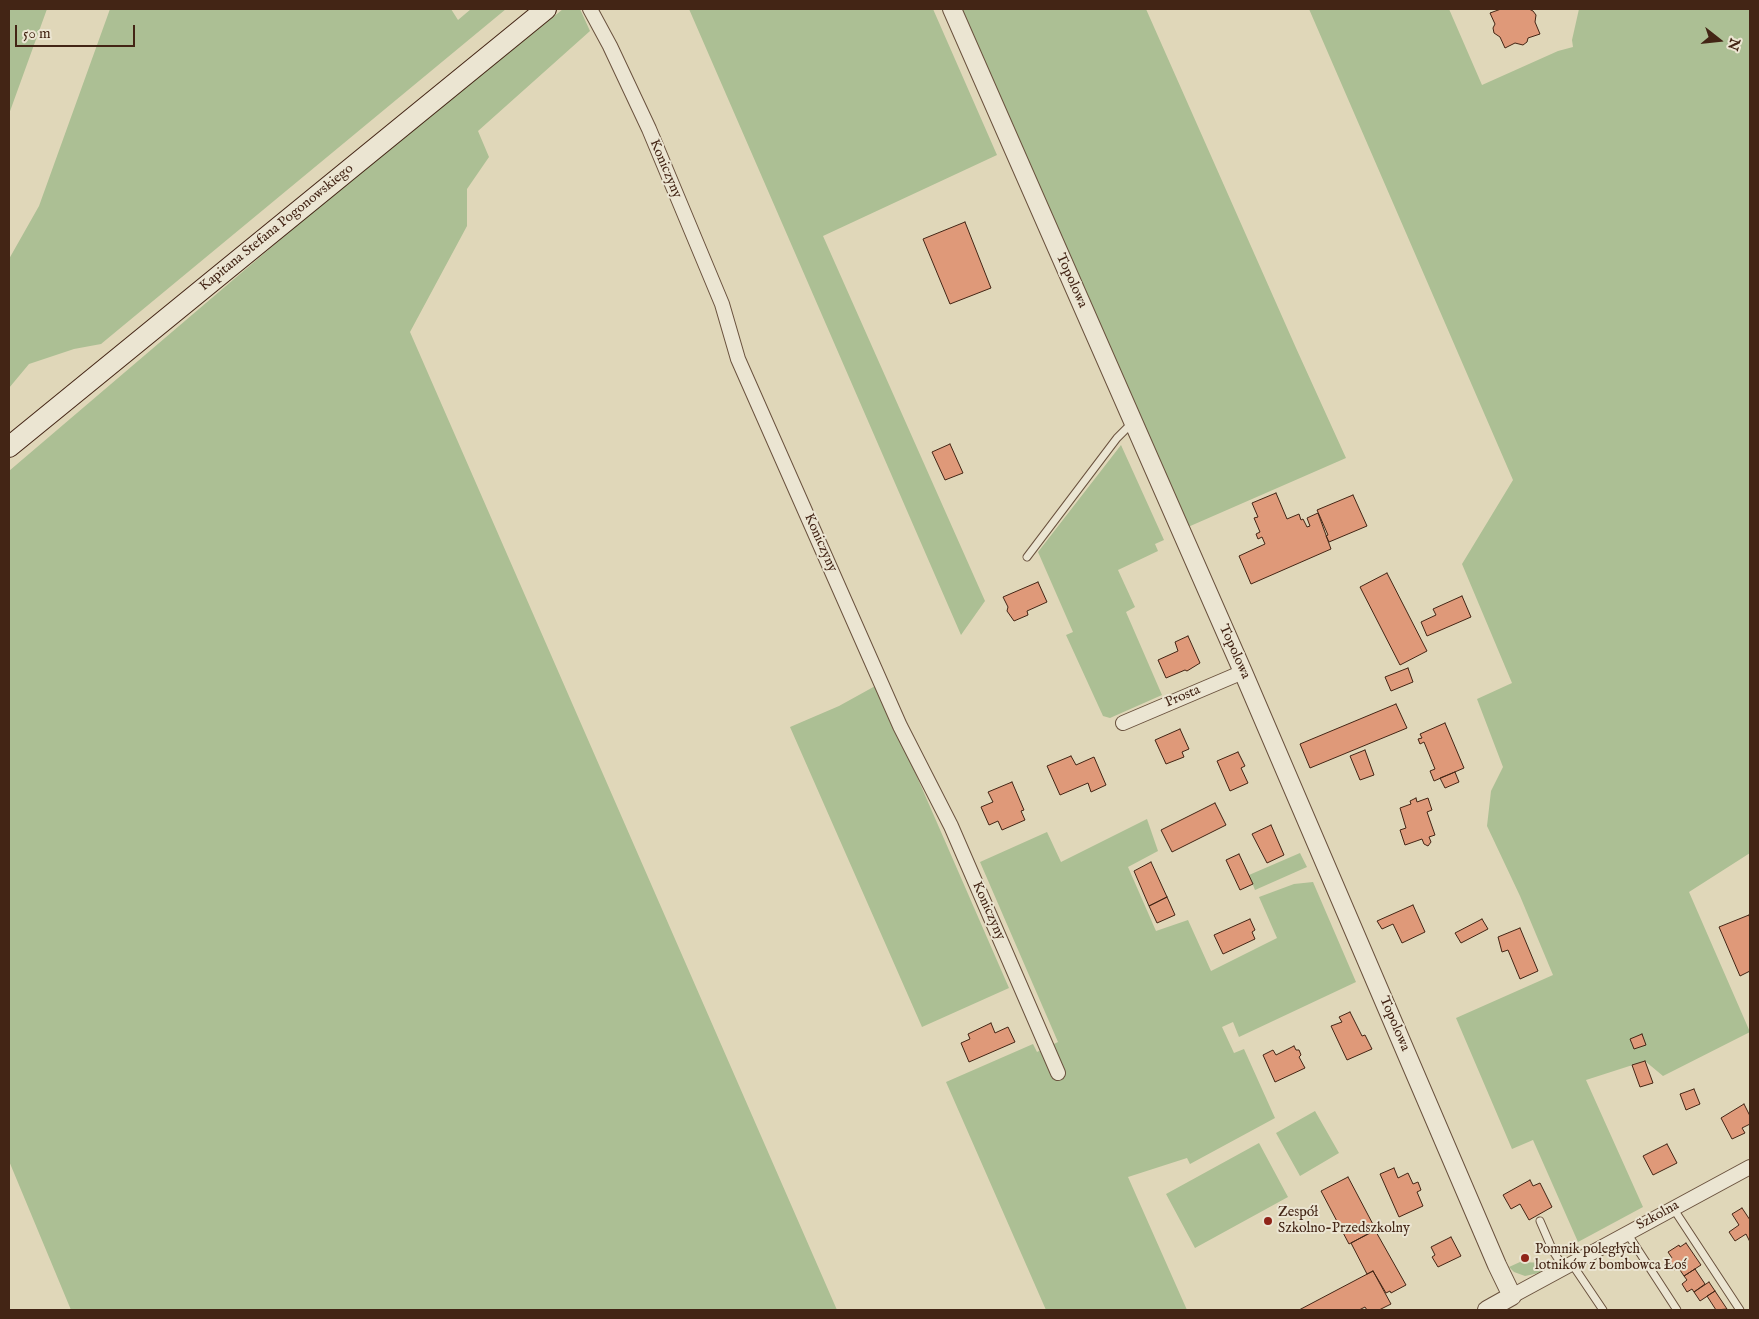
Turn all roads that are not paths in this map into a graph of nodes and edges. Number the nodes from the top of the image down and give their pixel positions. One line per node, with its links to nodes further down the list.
1 (546, 9): 5 (main road, Kapitana Stefana Pogonowskiego)
2 (590, 9): 9 (street, Koniczyny)
3 (952, 9): 4 (street, Topolowa)
4 (1133, 422): 6 (lane); 7 (street, Topolowa)
5 (9, 447)
6 (1027, 557)
7 (1243, 672): 8 (street, Prosta); 15 (street, Topolowa)
8 (1123, 723)
9 (1058, 1073)
10 (1750, 1167): 11 (street, Szkolna)
11 (1673, 1208): 13 (street, Szkolna); 19 (lane)
12 (1540, 1221): 14 (lane)
13 (1627, 1233): 14 (street, Szkolna); 18 (lane)
14 (1568, 1266): 15 (street, Szkolna); 17 (lane)
15 (1512, 1296): 16 (street, Szkolna)
16 (1494, 1309)
17 (1603, 1310)
18 (1677, 1310)
19 (1740, 1310)

